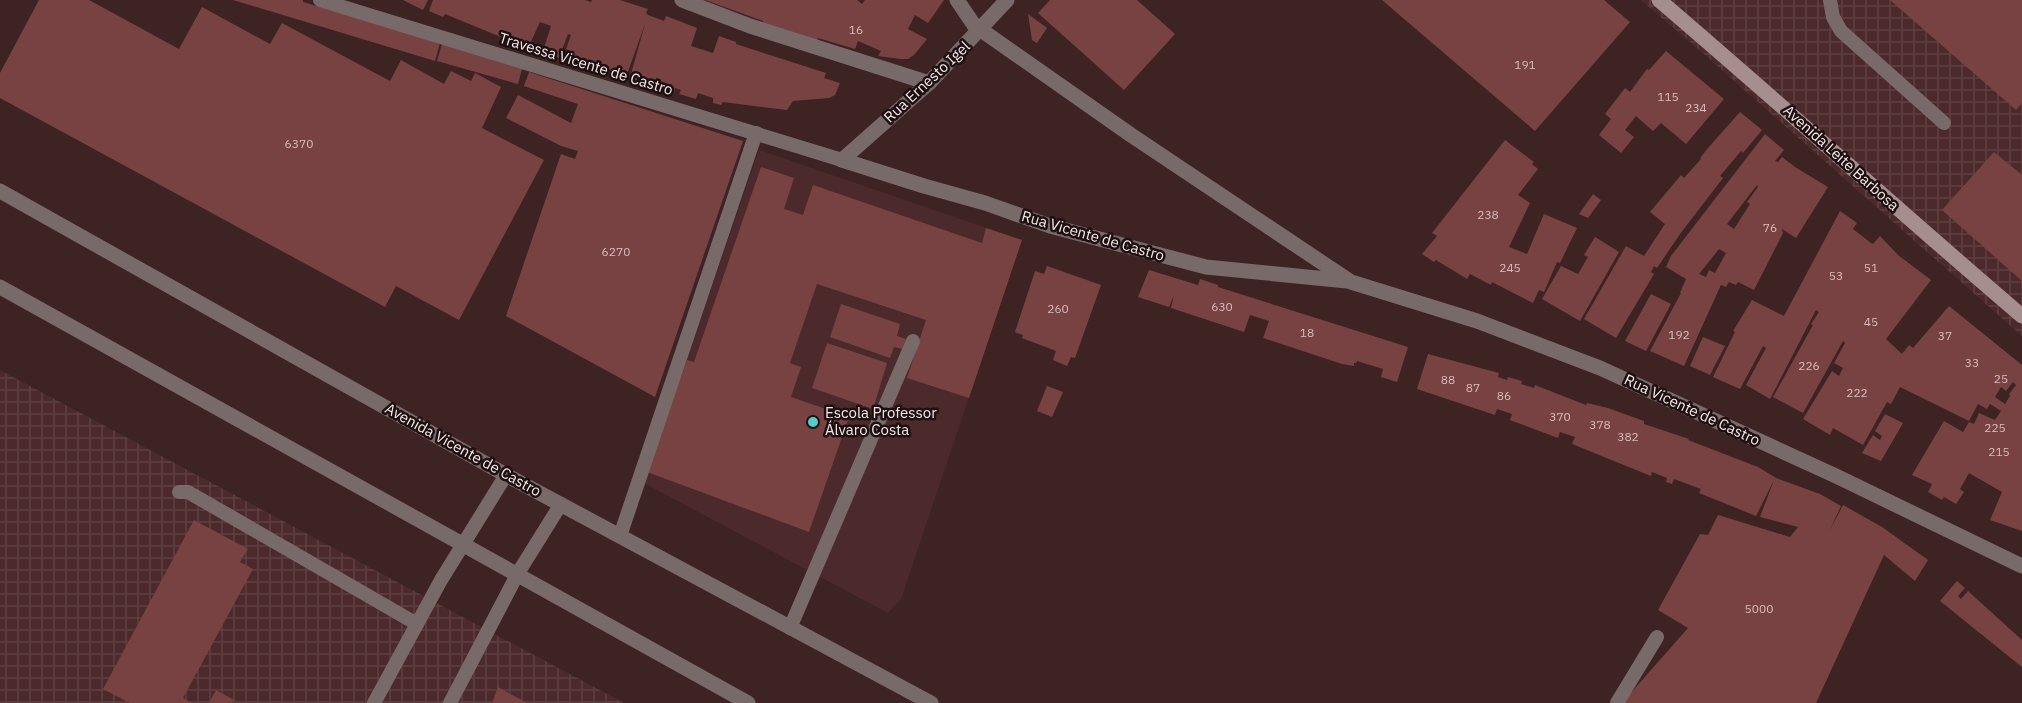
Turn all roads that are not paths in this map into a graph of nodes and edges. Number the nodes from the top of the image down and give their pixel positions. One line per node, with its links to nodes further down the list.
1 (320, 0): 10 (lane, Travessa Vicente de Castro)
2 (682, 0): 8 (street)
3 (957, 0): 7 (street, Rua Vicente de Castro)
4 (1007, 0): 7 (street, Rua Ernesto Igel)
5 (1659, 0): 15 (street, Avenida Leite Barbosa)
6 (1830, 0): 9 (lane)
7 (981, 30): 8 (street, Rua Ernesto Igel); 13 (street, Rua Vicente de Castro)
8 (929, 83): 11 (street, Rua Ernesto Igel)
9 (1944, 123)
10 (756, 133): 11 (lane, Travessa Vicente de Castro); 20 (lane)
11 (842, 160): 13 (street, Rua Vicente de Castro)
12 (0, 191): 17 (street, Avenida Vicente de Castro)
13 (1351, 282): 22 (street, Rua Vicente de Castro)
14 (0, 287): 21 (street)
15 (2022, 316)
16 (912, 340): 25 (lane)
17 (506, 475): 19 (street, Avenida Vicente de Castro); 21 (lane)
18 (179, 492): 24 (lane)
19 (561, 504): 20 (street, Avenida Vicente de Castro); 23 (lane)
20 (620, 536): 25 (street, Avenida Vicente de Castro)
21 (463, 545): 23 (street); 24 (lane)
22 (2022, 566)
23 (518, 573): 28 (lane); 29 (street)
24 (417, 624): 27 (lane)
25 (790, 628): 30 (street, Avenida Vicente de Castro)
26 (1657, 637): 31 (lane)
27 (374, 703)
28 (450, 703)
29 (748, 703)
30 (931, 703)
31 (1617, 703)

